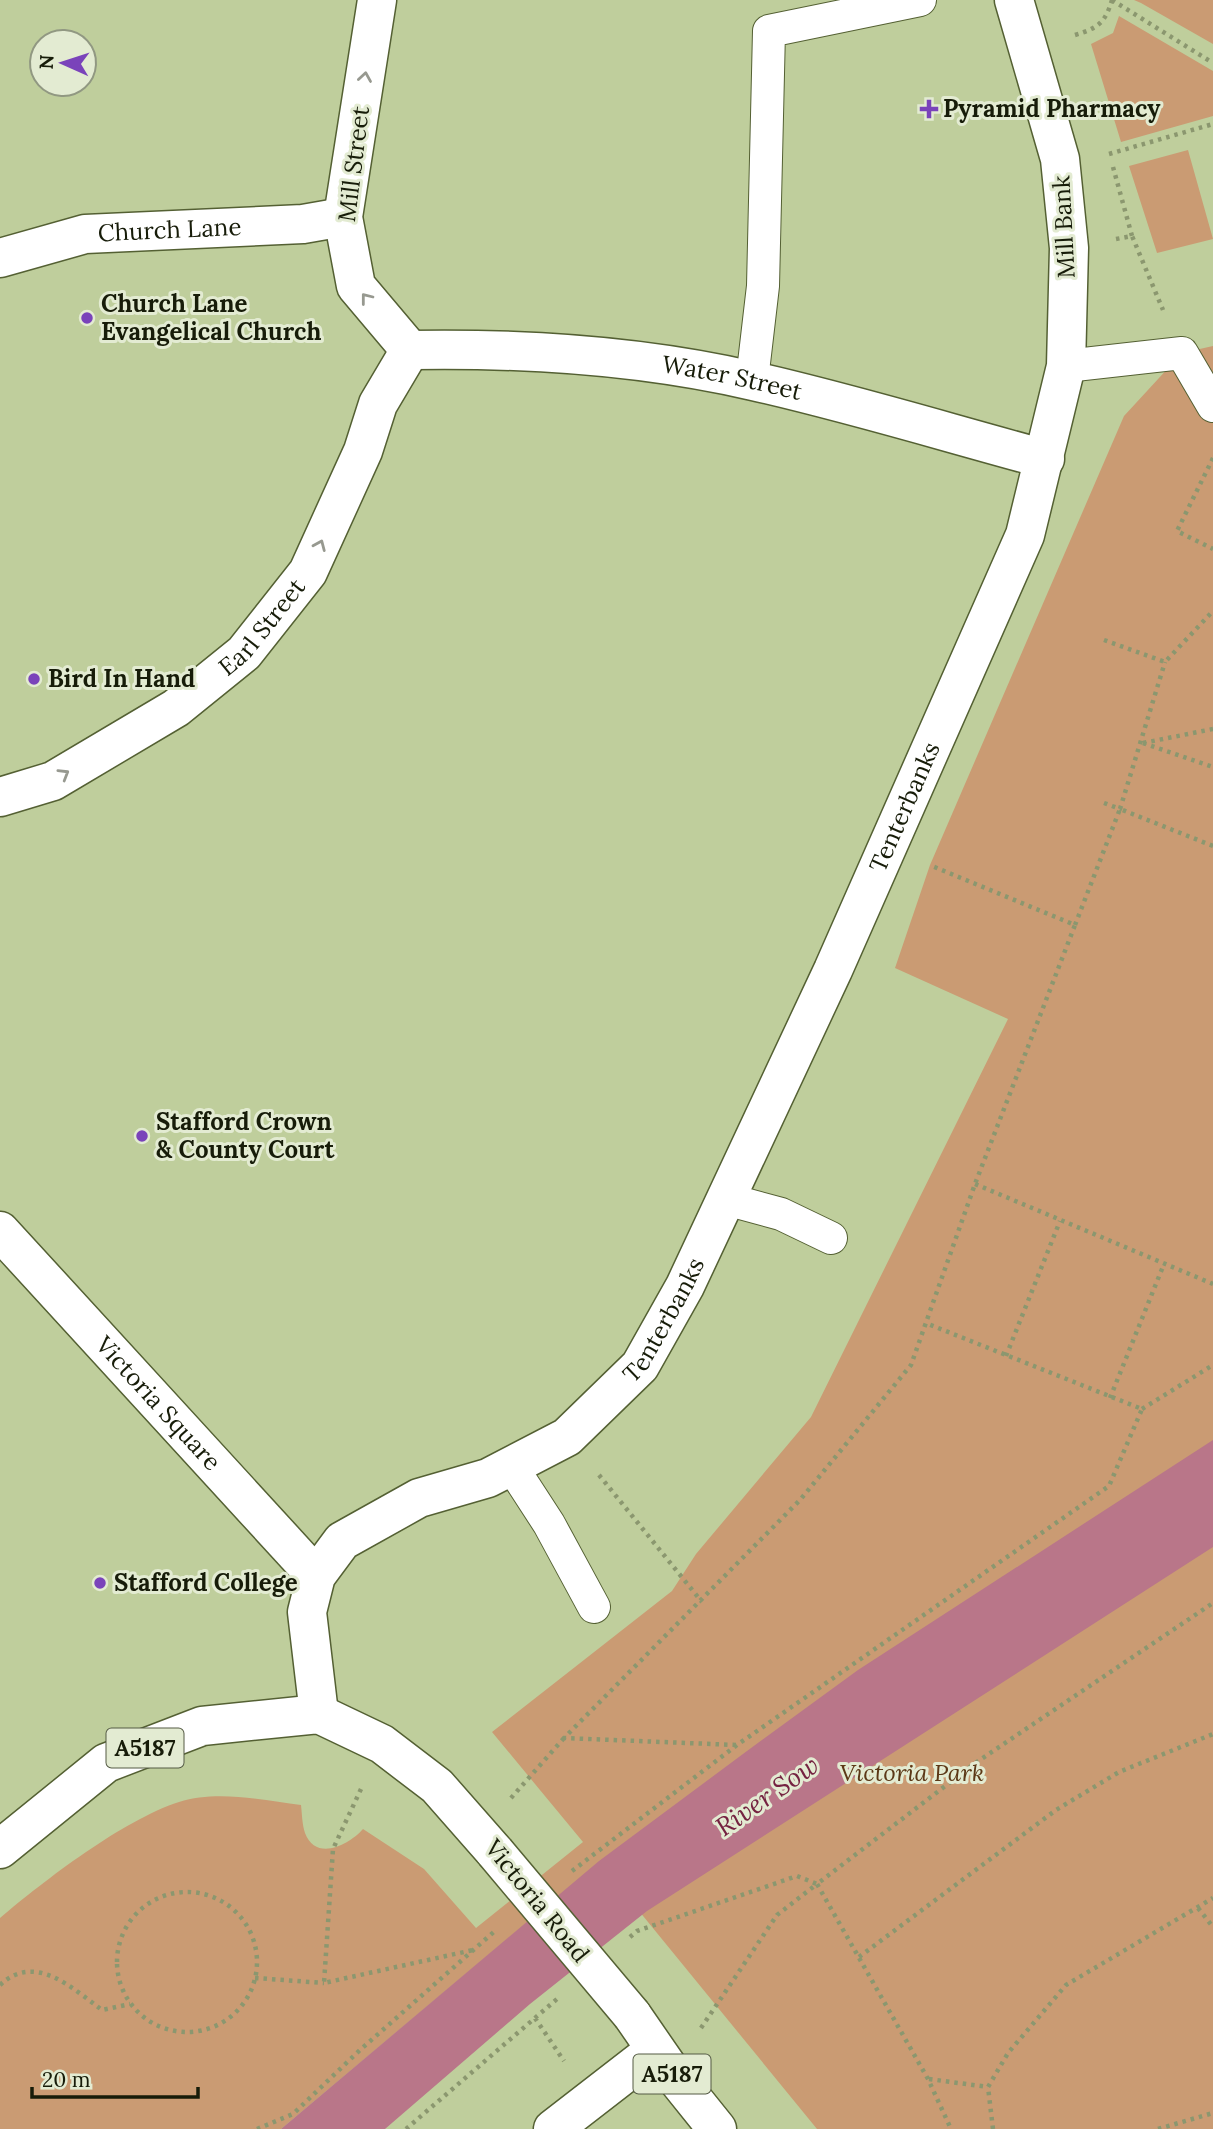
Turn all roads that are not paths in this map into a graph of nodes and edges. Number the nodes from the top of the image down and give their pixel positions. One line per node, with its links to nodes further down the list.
1 (377, 0): 4 (main road, Mill Street, one-way to 1)
2 (920, 0): 8 (lane)
3 (1014, 0): 7 (main road, Mill Bank)
4 (343, 217): 5 (main road, Church Lane); 6 (main road, Mill Street, one-way to 4)
5 (0, 258)
6 (410, 350): 8 (main road, Water Street); 11 (main road, Earl Street, one-way to 6)
7 (1066, 366): 9 (lane); 10 (main road, Mill Bank)
8 (752, 380): 10 (main road, Water Street)
9 (1213, 406)
10 (1045, 459): 12 (main road, Tenterbanks)
11 (0, 797)
12 (726, 1199): 14 (lane); 15 (main road, Tenterbanks)
13 (0, 1231): 16 (main road, Victoria Square)
14 (831, 1238)
15 (512, 1467): 16 (main road, Tenterbanks); 17 (lane)
16 (316, 1576): 18 (main road, Tenterbanks)
17 (594, 1607)
18 (319, 1714): 19 (main road, A5187); 20 (main road, Victoria Road / A5187, bridge)
19 (0, 1849)
20 (655, 2050): 21 (main road); 22 (main road, Victoria Road / A5187)
21 (553, 2129)
22 (717, 2129)

